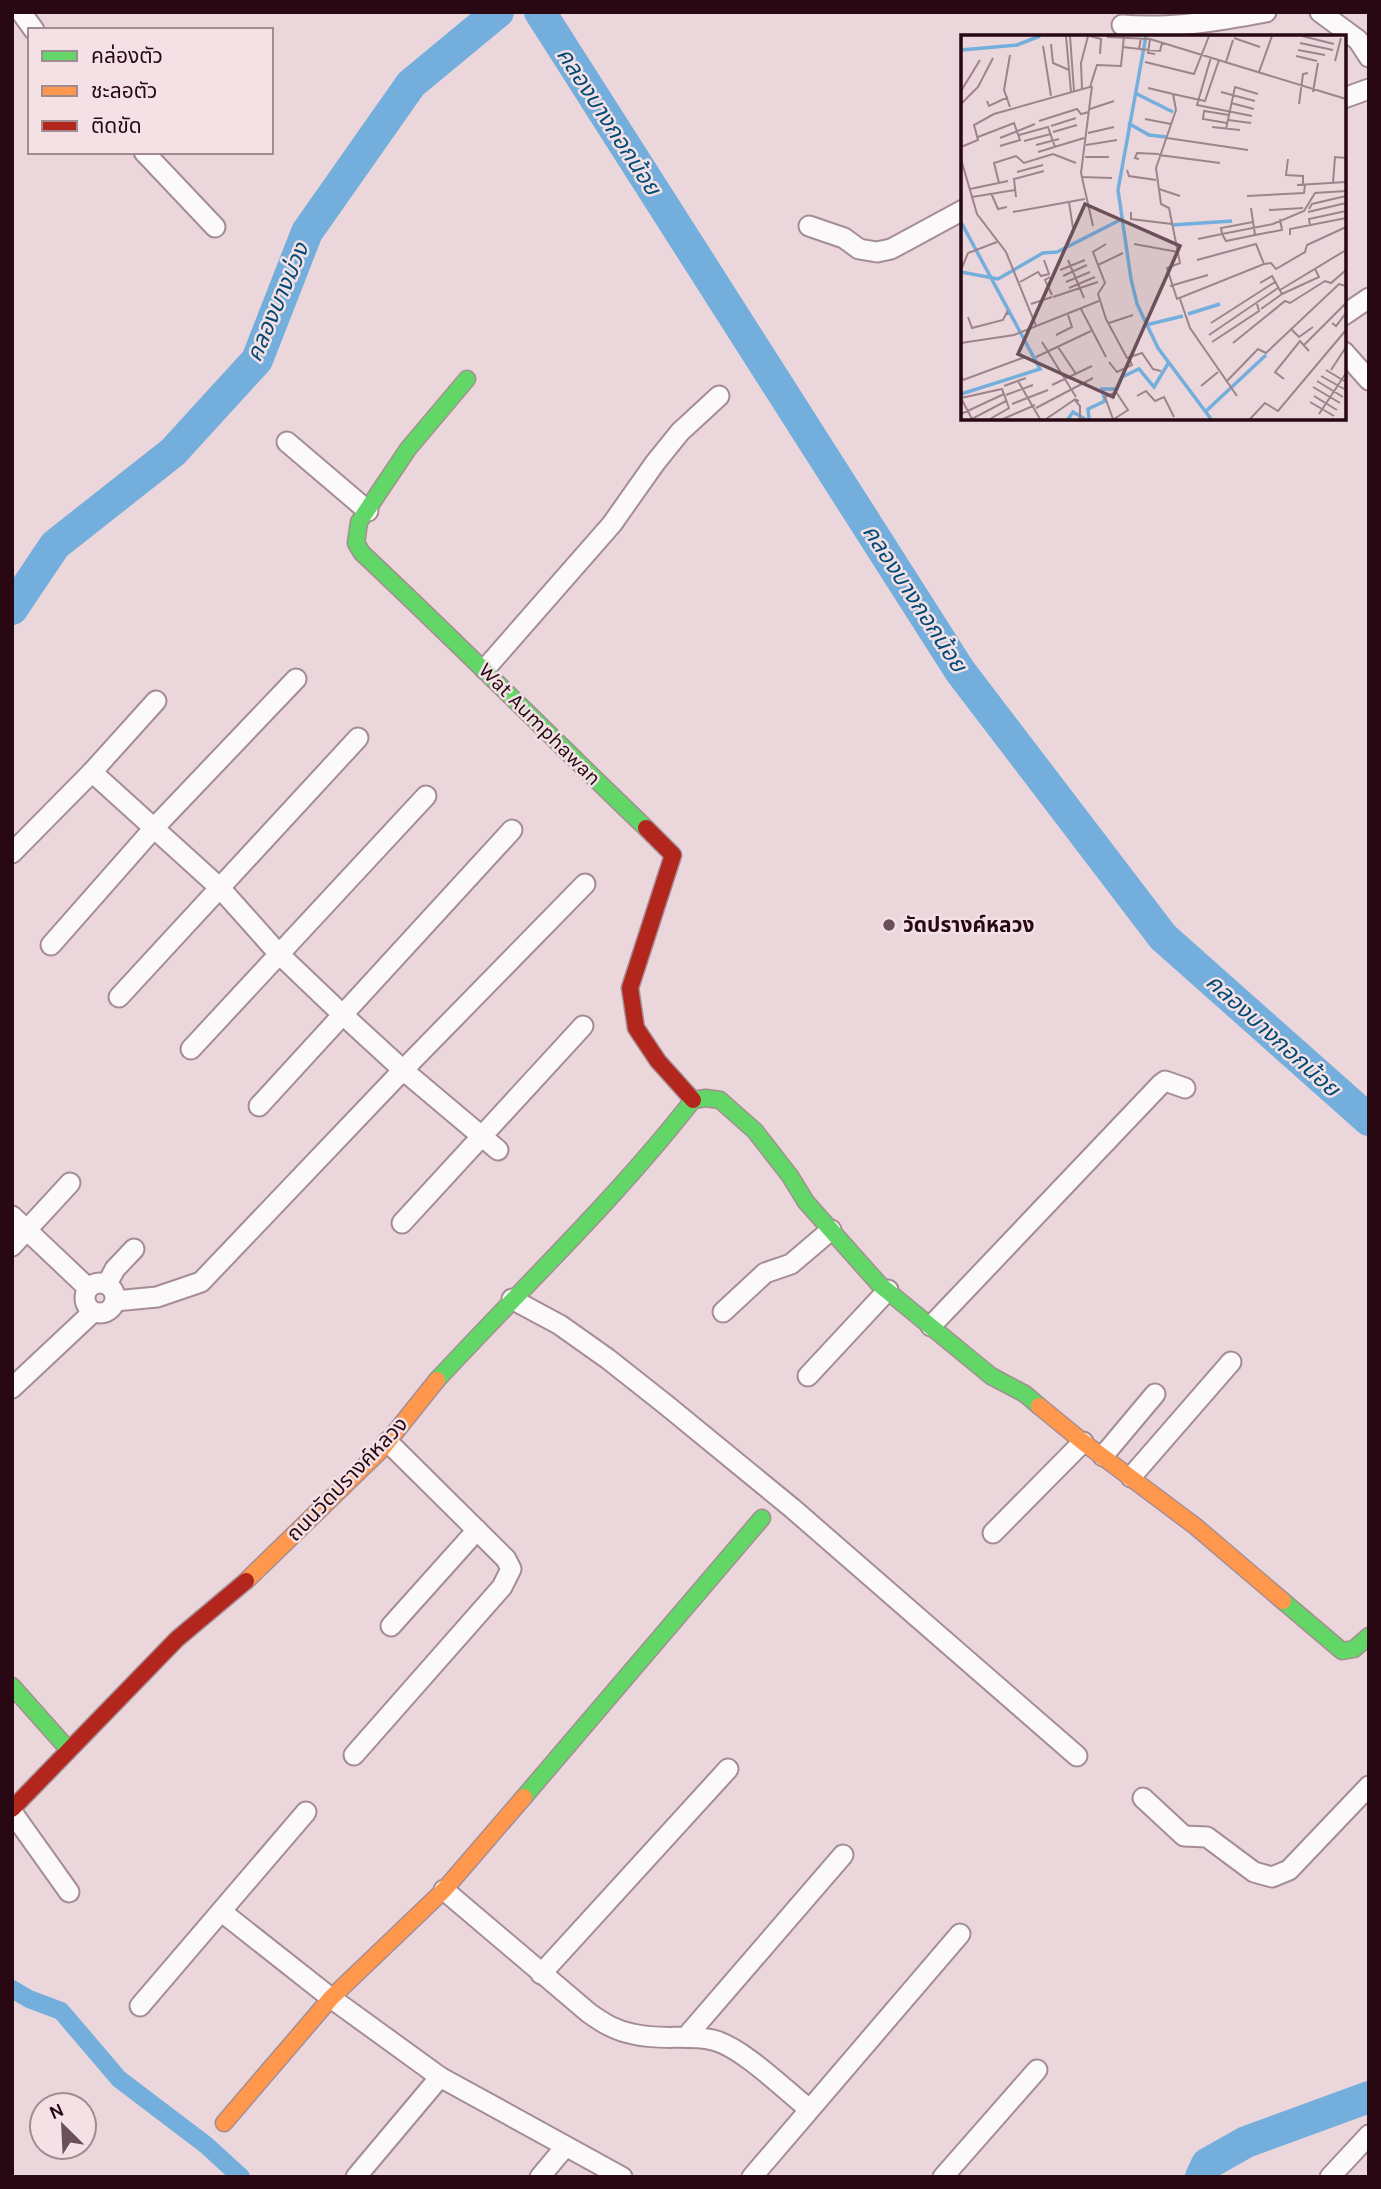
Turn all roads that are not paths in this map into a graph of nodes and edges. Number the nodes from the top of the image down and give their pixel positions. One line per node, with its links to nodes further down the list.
1 (21, 12): 5 (street)
2 (1266, 12): 4 (street)
3 (1320, 12): 6 (street)
4 (1122, 26)
5 (33, 28)
6 (1369, 57)
7 (1369, 89): 8 (street)
8 (1346, 97)
9 (146, 154): 11 (street)
10 (961, 211): 12 (street)
11 (215, 226)
12 (809, 226)
13 (1369, 298): 14 (street)
14 (1346, 314)
15 (1346, 354): 17 (street)
16 (467, 379): 20 (street, Wat Aumphawan)
17 (1369, 380)
18 (719, 397): 21 (street)
19 (287, 442): 20 (street)
20 (368, 511): 21 (street, Wat Aumphawan)
21 (485, 669): 40 (street, Wat Aumphawan)
22 (296, 679): 27 (street)
23 (156, 701): 25 (street)
24 (358, 738): 31 (street)
25 (92, 772): 27 (street); 29 (street)
26 (426, 796): 33 (street)
27 (154, 828): 31 (street); 32 (street)
28 (512, 830): 35 (street)
29 (12, 853)
30 (585, 884): 38 (street)
31 (220, 888): 33 (street); 34 (street)
32 (51, 944)
33 (278, 953): 35 (street); 37 (street)
34 (119, 997)
35 (343, 1016): 38 (street); 41 (street)
36 (583, 1026): 42 (street)
37 (191, 1049)
38 (402, 1070): 42 (street); 52 (street)
39 (1185, 1088): 55 (street)
40 (693, 1100): 48 (street); 53 (street, ถนนวัดปรางค์หลวง)
41 (259, 1105)
42 (482, 1136): 43 (street); 46 (street)
43 (498, 1150)
44 (70, 1183): 47 (street)
45 (12, 1216): 47 (street)
46 (402, 1223)
47 (28, 1230): 49 (street); 52 (street)
48 (831, 1230): 51 (street); 54 (street)
49 (12, 1245)
50 (134, 1249): 52 (street)
51 (888, 1290): 55 (street); 57 (street)
52 (103, 1291): 58 (street)
53 (512, 1299): 60 (street, ถนนวัดปรางค์หลวง); 72 (street)
54 (723, 1312)
55 (931, 1326): 61 (street)
56 (1231, 1362): 63 (street)
57 (808, 1376)
58 (12, 1388)
59 (1155, 1394): 62 (street)
60 (388, 1442): 65 (street); 70 (street, ถนนวัดปรางค์หลวง)
61 (1083, 1442): 62 (street); 66 (street)
62 (1104, 1456): 63 (street)
63 (1131, 1477): 68 (street)
64 (762, 1518): 79 (street)
65 (477, 1530): 67 (street); 71 (street)
66 (993, 1533)
67 (391, 1626)
68 (1367, 1642)
69 (12, 1686): 70 (street)
70 (68, 1749): 76 (street, ถนนวัดปรางค์หลวง)
71 (354, 1755)
72 (1077, 1756)
73 (728, 1769): 83 (street)
74 (1369, 1786): 75 (street)
75 (1143, 1798)
76 (12, 1811): 80 (street)
77 (306, 1812): 81 (street)
78 (843, 1856): 86 (street)
79 (444, 1890): 83 (street); 84 (street)
80 (69, 1892)
81 (222, 1912): 84 (street); 85 (street)
82 (960, 1934): 89 (street)
83 (541, 1974): 86 (street)
84 (331, 1998): 88 (street); 90 (street)
85 (140, 2006)
86 (686, 2037): 89 (street)
87 (1037, 2070): 97 (street)
88 (440, 2077): 92 (street); 93 (street)
89 (809, 2109): 96 (street)
90 (224, 2123)
91 (1369, 2135): 98 (street)
92 (565, 2147): 94 (street); 95 (street)
93 (356, 2177)
94 (540, 2177)
95 (622, 2177)
96 (752, 2177)
97 (943, 2177)
98 (1330, 2177)

